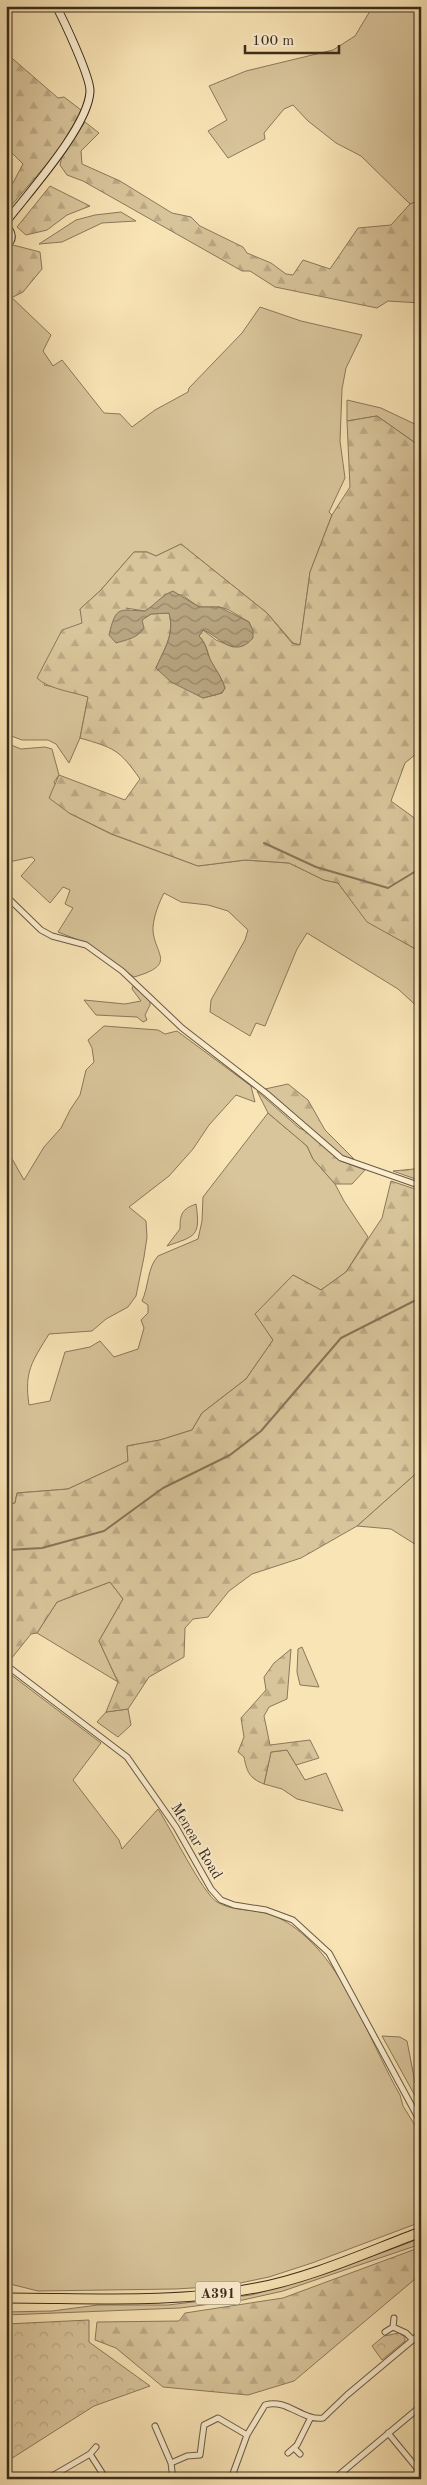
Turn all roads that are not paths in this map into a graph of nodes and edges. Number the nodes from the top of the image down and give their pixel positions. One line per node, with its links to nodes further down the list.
1 (56, 6): 2 (street)
2 (6, 222)
3 (6, 227): 4 (street)
4 (6, 245)
5 (6, 896): 6 (street)
6 (9, 904): 7 (street)
7 (421, 1186)
8 (6, 1665): 9 (street, Menear Road)
9 (421, 2123)
10 (421, 2232): 11 (highway, A391)
11 (6, 2298)
12 (394, 2318): 13 (street)
13 (393, 2327): 14 (street); 16 (street)
14 (385, 2332)
15 (421, 2333): 16 (street)
16 (413, 2340): 18 (street)
17 (421, 2406): 20 (street)
18 (311, 2417): 21 (street); 23 (street)
19 (155, 2426): 27 (street)
20 (388, 2433): 28 (street); 33 (street)
21 (247, 2435): 27 (street); 32 (street)
22 (96, 2447): 25 (street)
23 (294, 2448): 24 (street); 26 (street)
24 (288, 2453)
25 (90, 2454): 29 (street); 30 (street)
26 (300, 2454)
27 (171, 2463): 31 (street)
28 (421, 2472)
29 (47, 2479)
30 (106, 2479)
31 (173, 2479)
32 (232, 2479)
33 (334, 2479)

